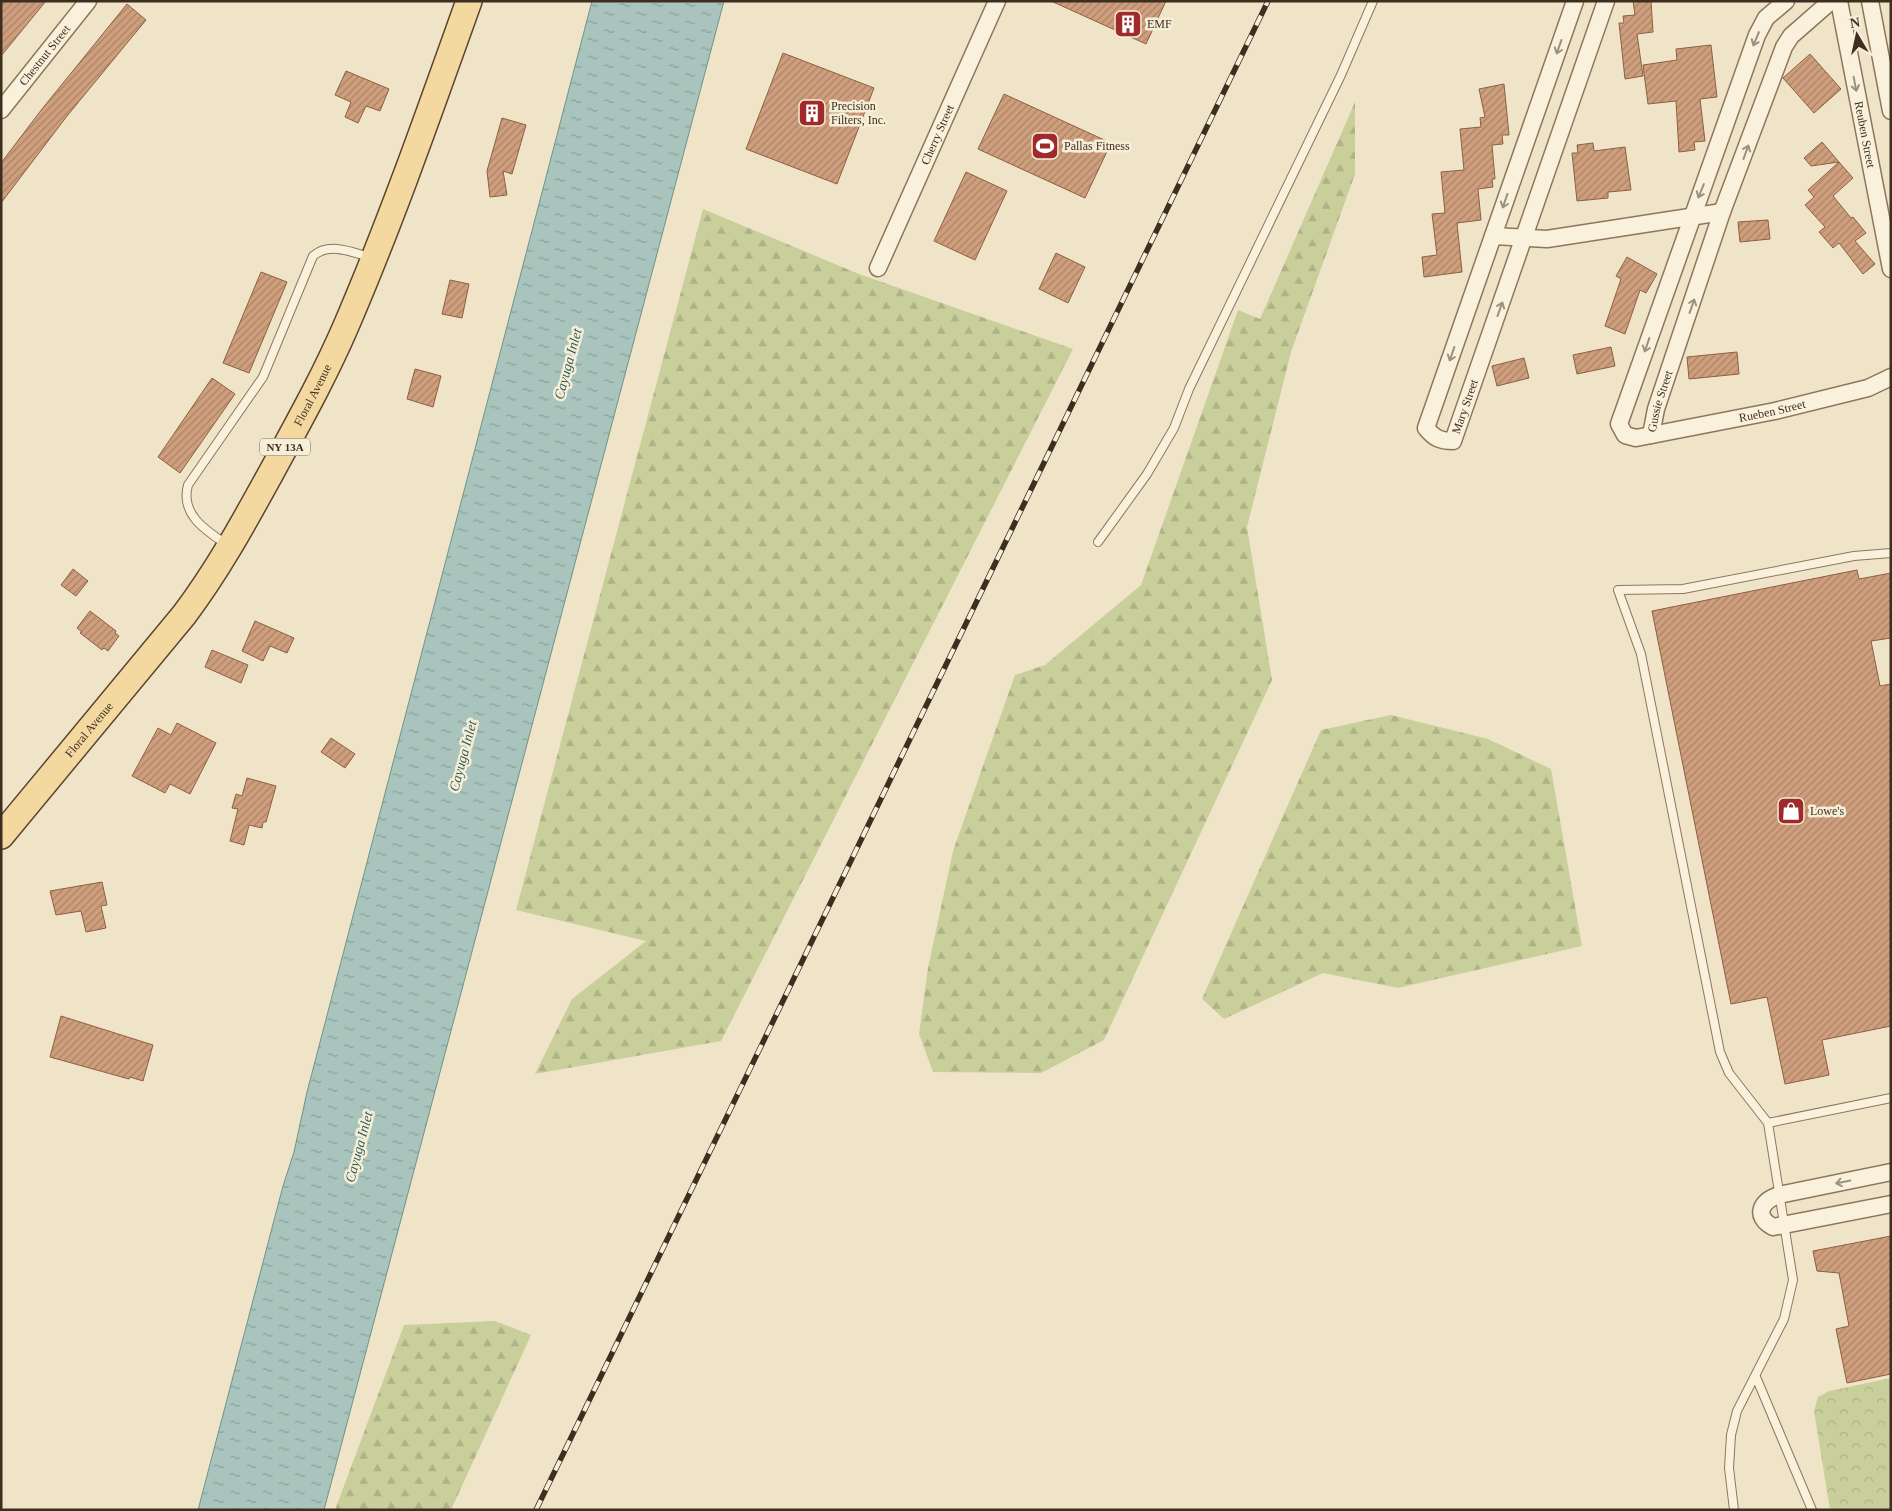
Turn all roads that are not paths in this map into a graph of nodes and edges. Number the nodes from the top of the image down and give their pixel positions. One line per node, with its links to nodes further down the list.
1 (88, 1): 11 (street, Chestnut Street)
2 (469, 1): 17 (main road, Floral Avenue / NY 13A)
3 (997, 1): 18 (street, Cherry Street)
4 (1373, 1): 22 (lane)
5 (1575, 1): 15 (street, Mary Street, one-way to 15)
6 (1606, 1): 16 (street, Mary Street)
7 (1786, 1): 14 (street, Gussie Street, one-way to 14)
8 (1831, 1): 13 (street, Gussie Street, one-way to 8)
9 (1839, 1): 19 (street, Reuben Street, one-way to 19)
10 (1870, 1): 12 (street)
11 (1, 110)
12 (1891, 110)
13 (1722, 212): 14 (street); 21 (street, Gussie Street, one-way to 13)
14 (1690, 217): 16 (street); 21 (street, Gussie Street, one-way to 21)
15 (1493, 236): 16 (street); 16 (street, Mary Street, one-way to 16)
16 (1525, 237)
17 (374, 258): 23 (main road, Floral Avenue / NY 13A); 23 (lane)
18 (878, 268)
19 (1891, 269)
20 (1891, 377): 21 (street, Rueben Street)
21 (1651, 435)
22 (1098, 542)
23 (230, 546): 25 (main road, Floral Avenue / NY 13A)
24 (1891, 553): 27 (lane)
25 (1, 836)
26 (1891, 1098): 27 (lane)
27 (1768, 1123): 29 (lane)
28 (1891, 1172): 29 (street, one-way to 29)
29 (1779, 1195): 31 (street)
30 (1891, 1204): 31 (street)
31 (1785, 1226): 32 (lane)
32 (1756, 1378): 33 (lane); 34 (lane)
33 (1734, 1510)
34 (1812, 1510)

